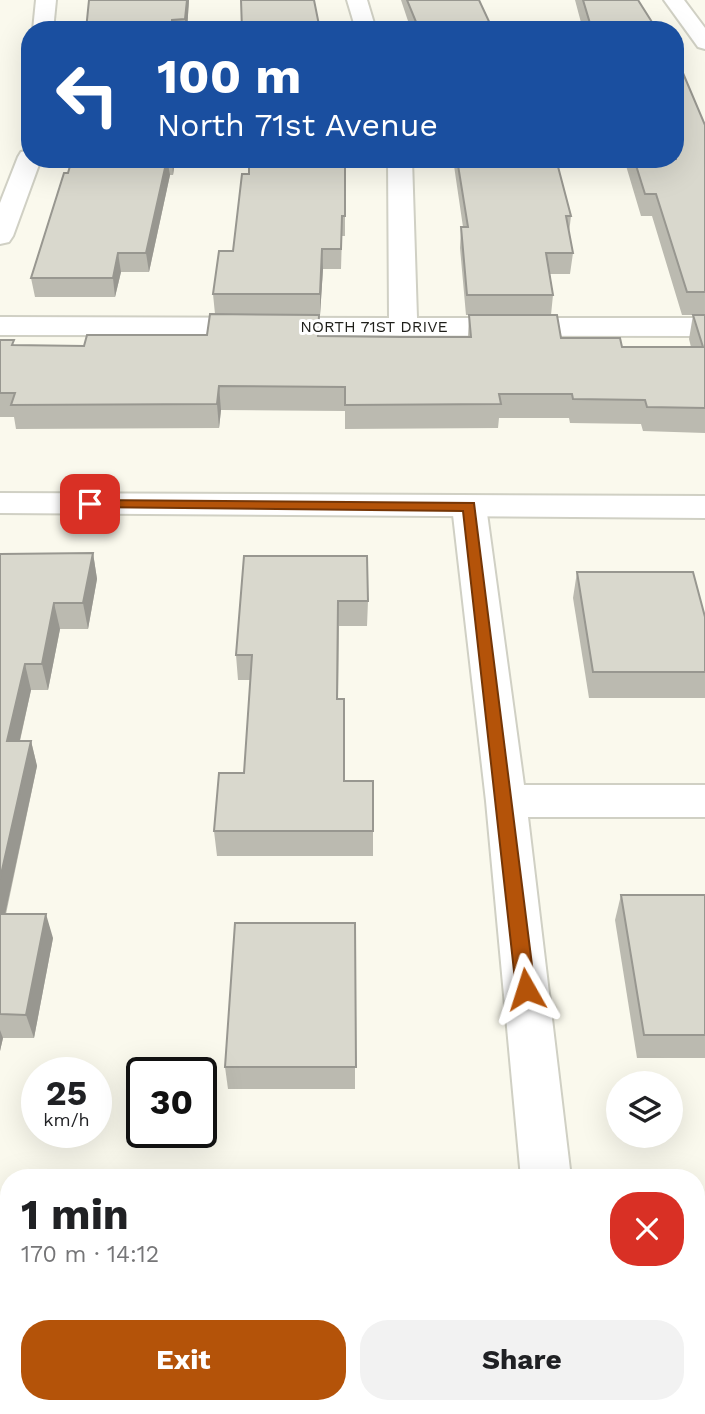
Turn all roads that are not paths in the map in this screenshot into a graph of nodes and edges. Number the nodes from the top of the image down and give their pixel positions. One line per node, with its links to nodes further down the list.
1 (46, 0): 4 (street)
2 (356, 0): 5 (street)
3 (674, 0): 6 (street)
4 (44, 21)
5 (363, 21)
6 (705, 43)
7 (26, 168): 9 (street)
8 (400, 168): 11 (street)
9 (0, 236)
10 (0, 326): 11 (street, NORTH 71ST DRIVE)
11 (403, 326): 12 (street, NORTH 71ST DRIVE)
12 (705, 327)
13 (0, 503): 14 (street)
14 (469, 506): 15 (street); 16 (street)
15 (705, 507)
16 (506, 801): 17 (street); 18 (street)
17 (705, 801)
18 (545, 1169)

